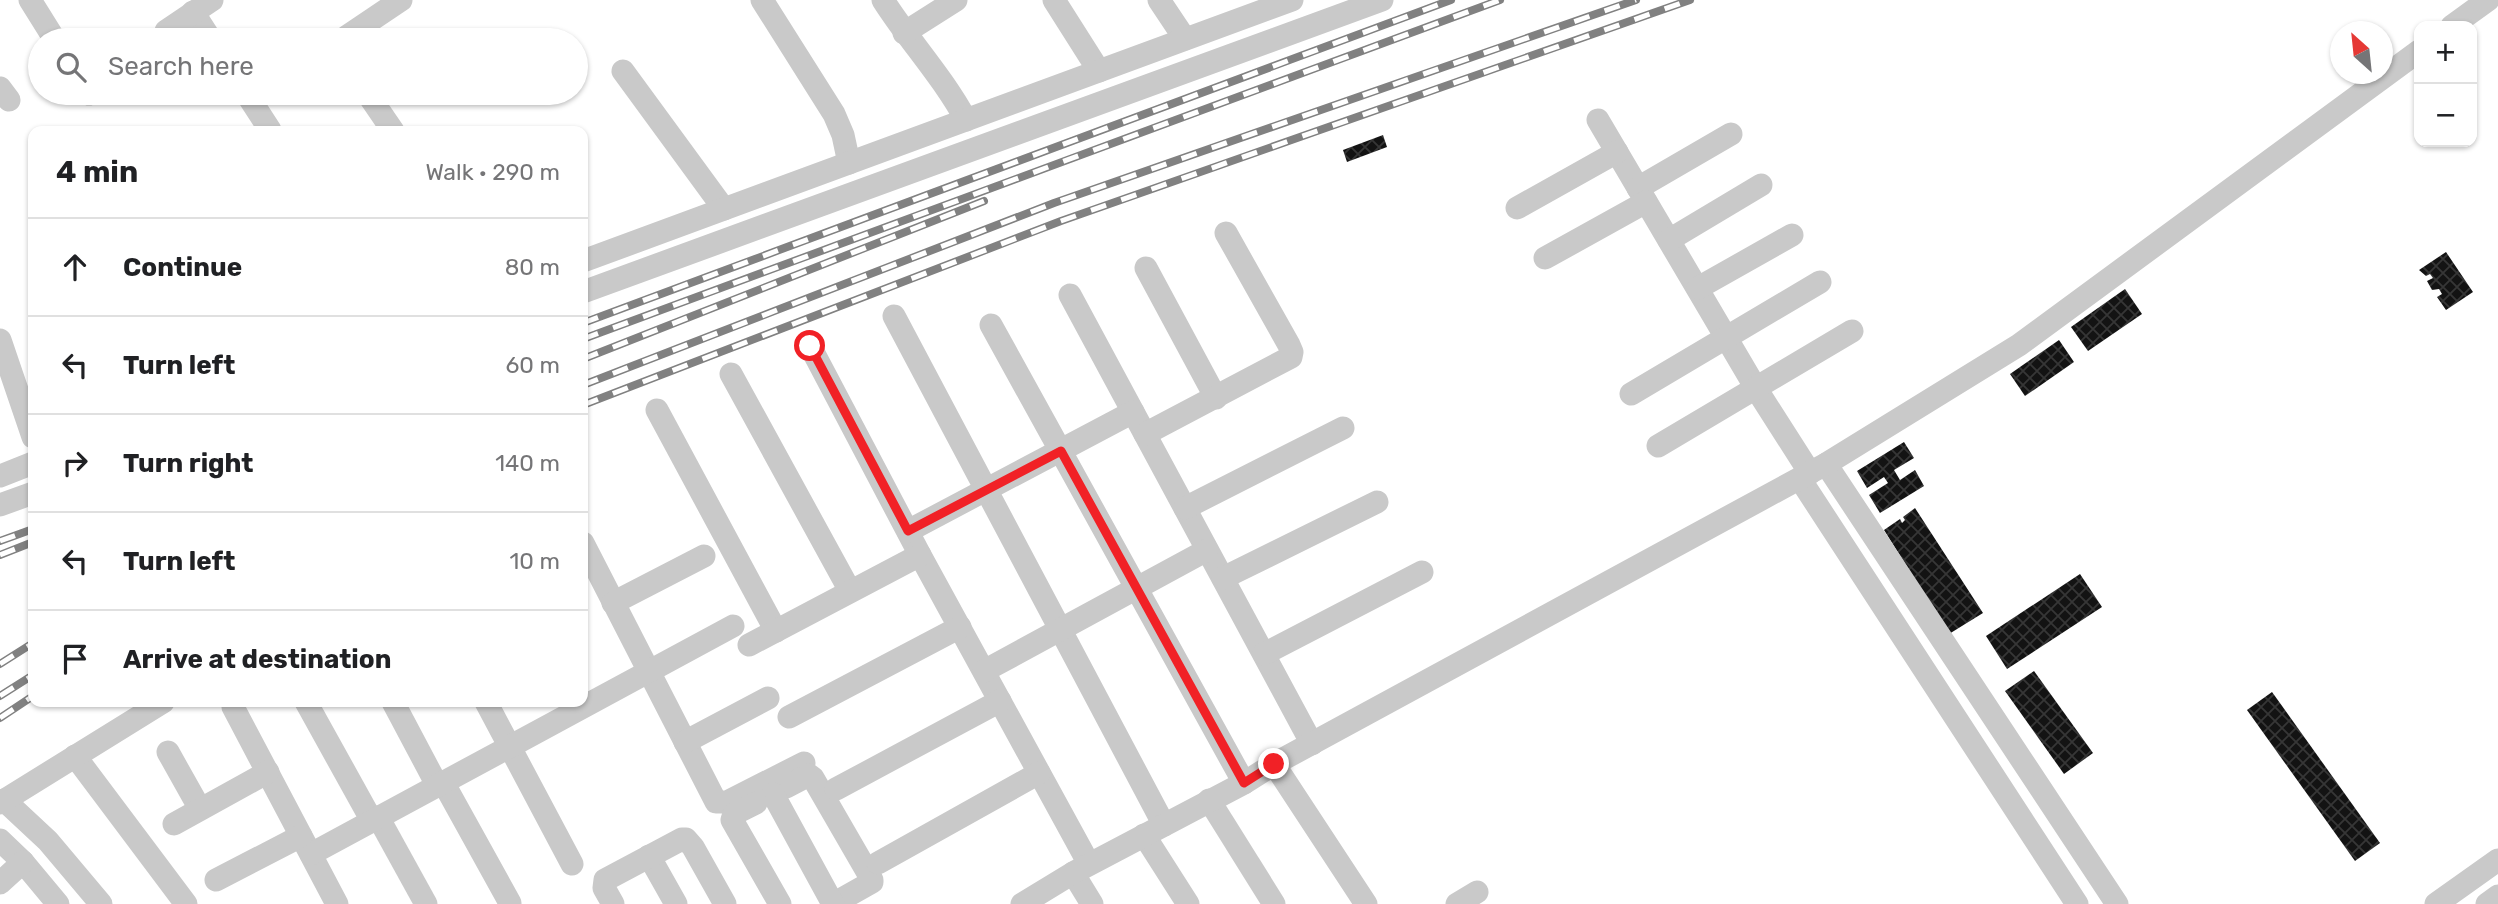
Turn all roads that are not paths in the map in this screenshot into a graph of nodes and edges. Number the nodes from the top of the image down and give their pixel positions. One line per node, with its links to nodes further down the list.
1 (30, 0): 14 (street)
2 (401, 0): 17 (street)
3 (762, 0): 31 (street)
4 (883, 0): 18 (street)
5 (956, 0): 18 (street)
6 (1054, 0): 22 (street)
7 (1159, 0): 19 (street)
8 (1292, 0): 19 (street)
9 (1382, 0): 12 (street)
10 (2488, 0): 13 (street)
11 (202, 6): 15 (street); 16 (street)
12 (1327, 9): 40 (street)
13 (2459, 21)
14 (48, 28)
15 (170, 28)
16 (208, 28)
17 (359, 28)
18 (904, 33): 25 (street)
19 (1185, 39): 22 (street)
20 (2414, 55): 66 (street)
21 (623, 71): 35 (street)
22 (1099, 71): 25 (street)
23 (254, 105): 27 (street)
24 (375, 105): 28 (street)
25 (966, 120): 31 (street)
26 (1598, 120): 30 (street)
27 (267, 126)
28 (390, 126)
29 (1731, 134): 33 (street)
30 (1617, 152): 33 (street); 34 (street)
31 (849, 163): 35 (street)
32 (1761, 185): 39 (street)
33 (1642, 195): 39 (street); 41 (street)
34 (1517, 208)
35 (724, 209): 36 (street)
36 (677, 226): 40 (street); 42 (street)
37 (1226, 233): 57 (street)
38 (1792, 235): 45 (street)
39 (1669, 240): 45 (street)
40 (686, 255): 46 (street)
41 (1545, 258)
42 (588, 259)
43 (1146, 268): 57 (street)
44 (1820, 282): 51 (street)
45 (1698, 288): 51 (street)
46 (588, 290)
47 (1070, 295): 59 (street)
48 (894, 316): 68 (street)
49 (991, 325): 64 (street)
50 (1852, 331): 55 (street)
51 (1727, 337): 55 (street); 56 (street)
52 (0, 340): 60 (street)
53 (810, 346): 73 (street)
54 (731, 374): 81 (street)
55 (1757, 390): 63 (street); 66 (street)
56 (1631, 394)
57 (1216, 398): 62 (street)
58 (657, 410): 86 (street)
59 (1133, 412): 62 (street); 64 (street)
60 (28, 422)
61 (1343, 428): 72 (street)
62 (1145, 435): 72 (street)
63 (1658, 446)
64 (1061, 451): 68 (street); 80 (street)
65 (28, 465): 67 (street)
66 (1812, 472): 102 (street); 147 (street); 148 (street)
67 (0, 476)
68 (986, 490): 73 (street); 85 (street)
69 (28, 495): 71 (street)
70 (1377, 502): 79 (street)
71 (0, 505)
72 (1185, 508): 74 (street)
73 (908, 531): 76 (street)
74 (1207, 550): 79 (street); 80 (street)
75 (588, 553): 82 (street)
76 (920, 555): 81 (street); 84 (street)
77 (704, 556): 82 (street)
78 (1422, 572): 88 (street)
79 (1223, 578): 88 (street)
80 (1137, 589): 85 (street); 110 (street)
81 (850, 591): 86 (street)
82 (613, 603): 89 (street)
83 (733, 626): 89 (street)
84 (960, 627): 90 (street); 100 (street)
85 (1061, 630): 90 (street); 119 (street)
86 (776, 631): 87 (street)
87 (749, 645)
88 (1264, 654): 102 (street)
89 (648, 671): 92 (street); 101 (street)
90 (984, 671): 93 (street)
91 (768, 698): 101 (street)
92 (588, 700)
93 (1000, 701): 109 (street); 112 (street)
94 (155, 707): 105 (street)
95 (233, 707): 108 (street)
96 (309, 707): 117 (street)
97 (396, 707): 111 (street)
98 (489, 707): 103 (street)
99 (575, 707): 103 (street)
100 (789, 718)
101 (685, 741): 106 (street)
102 (1312, 744): 107 (street)
103 (510, 746): 111 (street); 126 (street)
104 (168, 752): 116 (street)
105 (75, 756): 115 (street); 135 (street)
106 (804, 763)
107 (1274, 764): 110 (street); 146 (street)
108 (268, 772): 116 (street); 121 (street)
109 (1039, 773): 125 (street); 127 (street)
110 (1244, 783): 114 (street)
111 (440, 784): 117 (street); 132 (street)
112 (836, 789)
113 (773, 794): 140 (street); 141 (street); 141 (street)
114 (1209, 800): 119 (street); 145 (street)
115 (2, 801): 134 (street)
116 (200, 809): 118 (street)
117 (375, 819): 121 (street); 136 (street)
118 (174, 824)
119 (1154, 830): 127 (street); 144 (street)
120 (0, 840): 124 (street)
121 (306, 845): 128 (street); 131 (street)
122 (649, 856): 137 (street); 138 (street); 139 (street)
123 (2498, 860): 149 (street)
124 (23, 862): 129 (street); 133 (street)
125 (878, 863)
126 (572, 864)
127 (1081, 868): 142 (street); 143 (street)
128 (216, 880)
129 (0, 883)
130 (2498, 896): 150 (street)
131 (329, 901)
132 (510, 903)
133 (58, 904)
134 (101, 904)
135 (186, 904)
136 (426, 904)
137 (613, 904)
138 (676, 904)
139 (725, 904)
140 (780, 904)
141 (833, 904)
142 (1022, 904)
143 (1092, 904)
144 (1188, 904)
145 (1274, 904)
146 (1366, 904)
147 (2077, 904)
148 (2117, 904)
149 (2436, 904)
150 (2487, 904)

